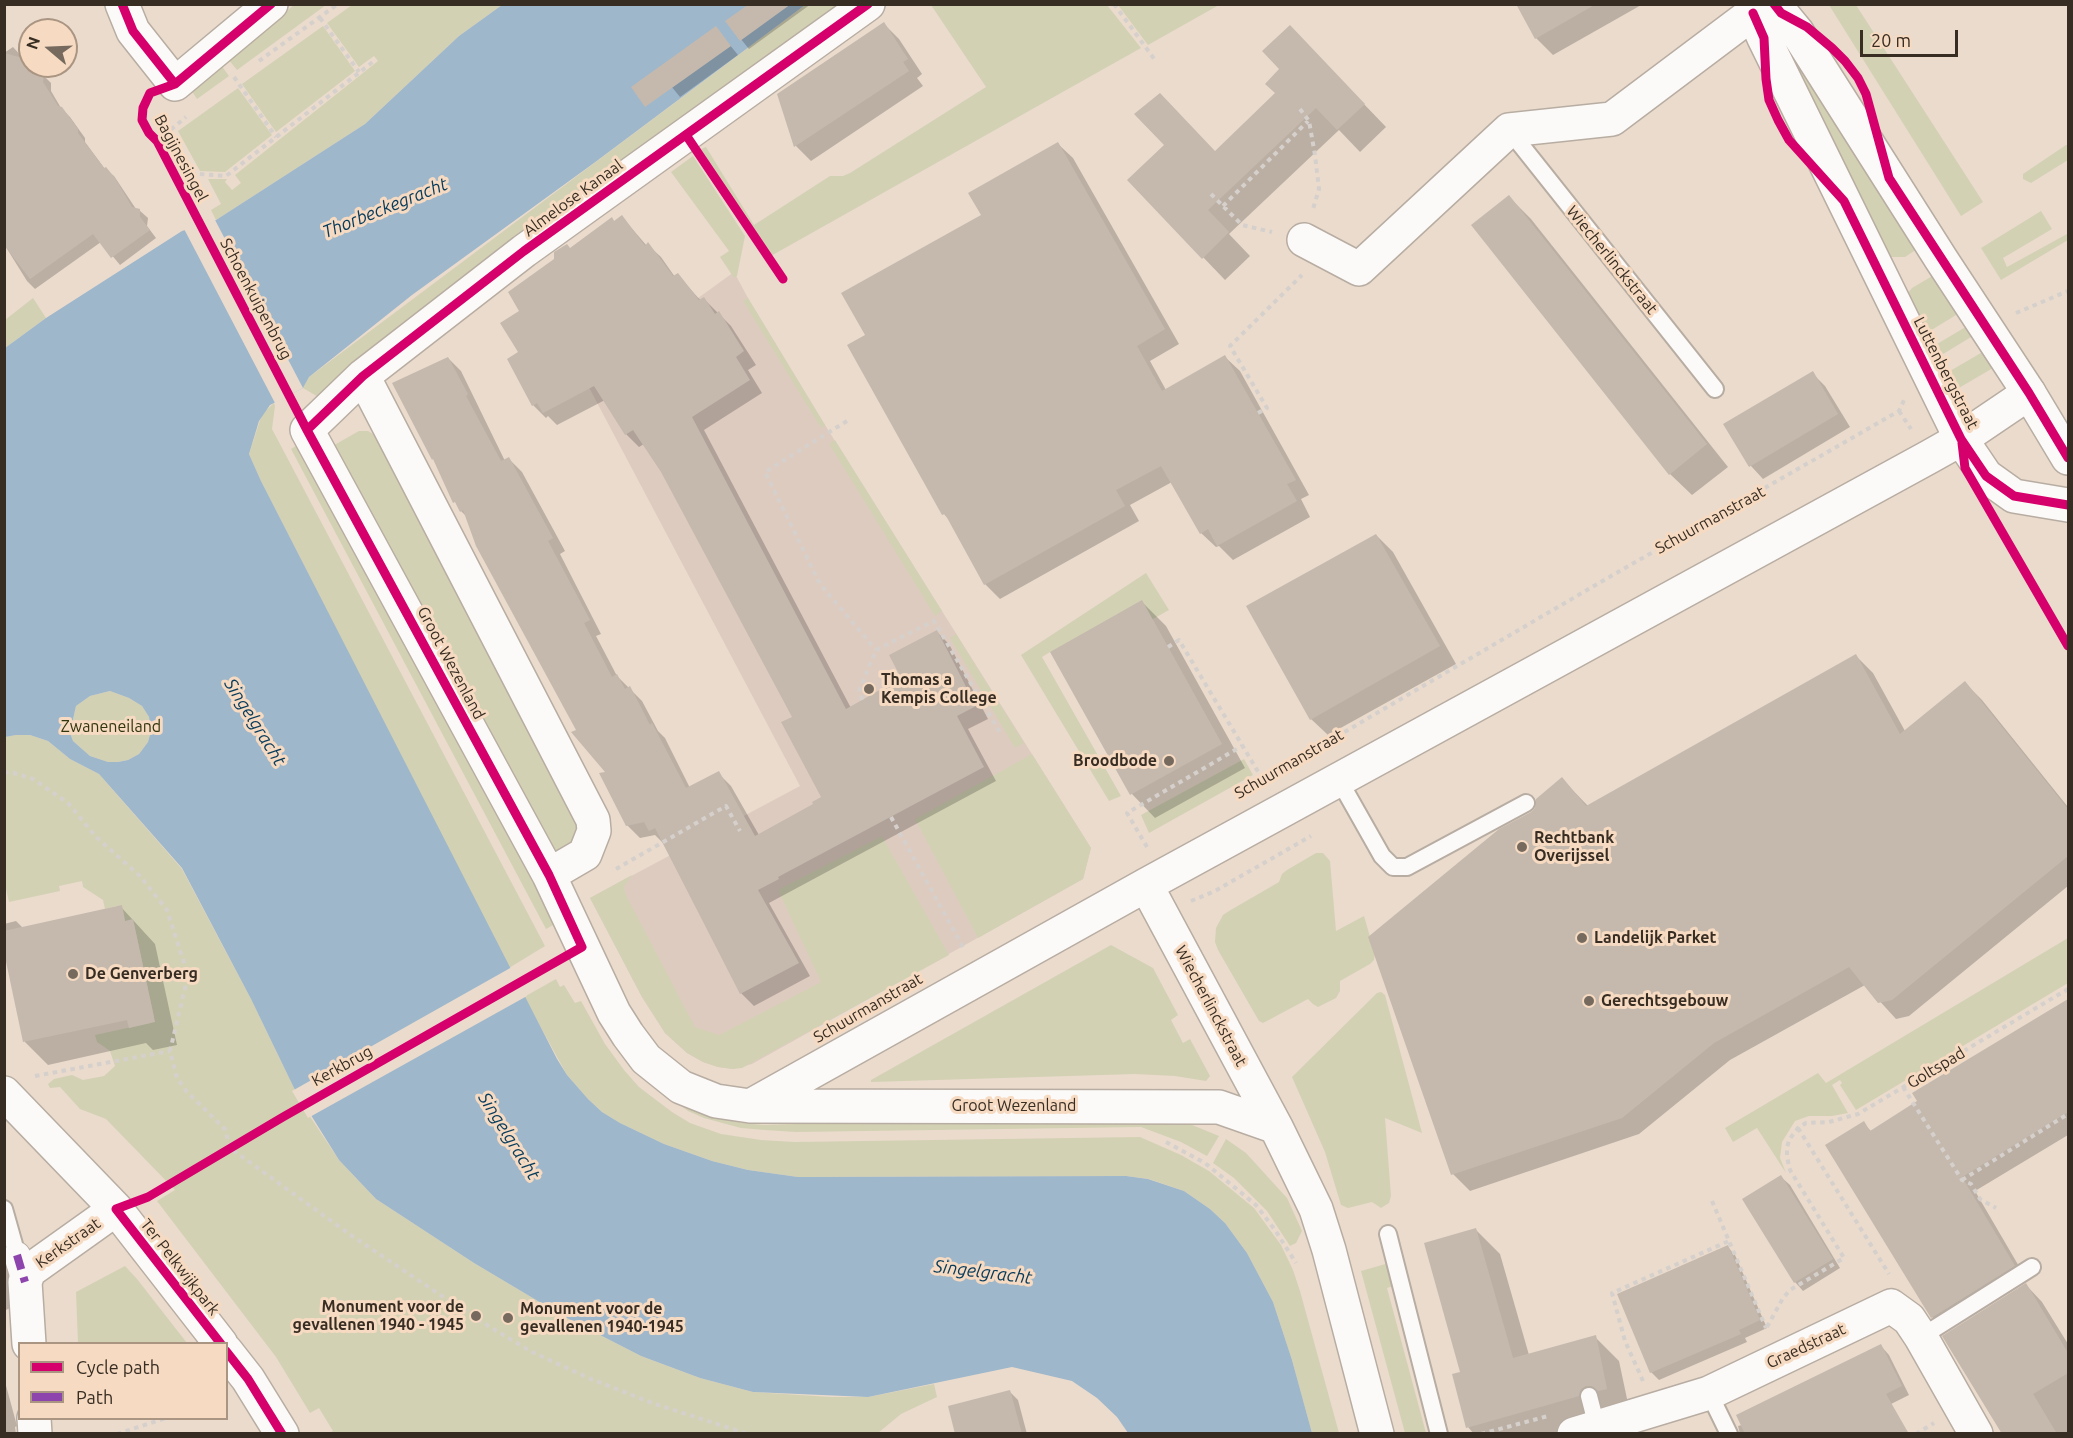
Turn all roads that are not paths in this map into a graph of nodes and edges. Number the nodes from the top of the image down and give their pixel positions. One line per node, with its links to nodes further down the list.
1 (122, 4): 2 (street)
2 (271, 4)
3 (868, 4): 7 (street, Almelose Kanaal)
4 (1759, 7): 5 (street); 9 (street); 11 (street, Luttenbergstraat)
5 (1509, 130): 6 (street); 8 (lane, Wiecherlinckstraat)
6 (1315, 246)
7 (363, 376): 10 (street, Almelose Kanaal); 16 (street)
8 (1715, 389)
9 (2029, 393): 11 (street, Luttenbergstraat); 12 (street)
10 (307, 430): 16 (street, Groot Wezenland)
11 (1961, 439): 13 (street, Luttenbergstraat); 14 (street, Schuurmanstraat)
12 (2068, 458)
13 (2068, 505)
14 (1339, 780): 15 (lane); 17 (street, Schuurmanstraat)
15 (1526, 803)
16 (549, 875): 19 (street, Groot Wezenland)
17 (1146, 885): 19 (street, Schuurmanstraat); 20 (street, Wiecherlinckstraat)
18 (17, 1085): 22 (street, Ter Pelkwijkpark)
19 (750, 1107): 20 (street, Groot Wezenland)
20 (1276, 1127): 33 (street)
21 (4, 1209): 25 (lane, Kerkstraat)
22 (116, 1209): 25 (street, Kerkstraat); 28 (street, Ter Pelkwijkpark)
23 (1388, 1234): 34 (lane)
24 (2032, 1267): 26 (lane)
25 (21, 1268): 27 (street, Kerkstraat)
26 (1922, 1338): 30 (street, Graedstraat); 36 (street)
27 (29, 1342)
28 (218, 1342)
29 (228, 1354): 32 (street)
30 (1709, 1393): 31 (street, Graedstraat); 35 (lane)
31 (1586, 1419)
32 (282, 1434)
33 (1377, 1434)
34 (1439, 1434)
35 (1729, 1434)
36 (1976, 1434)

